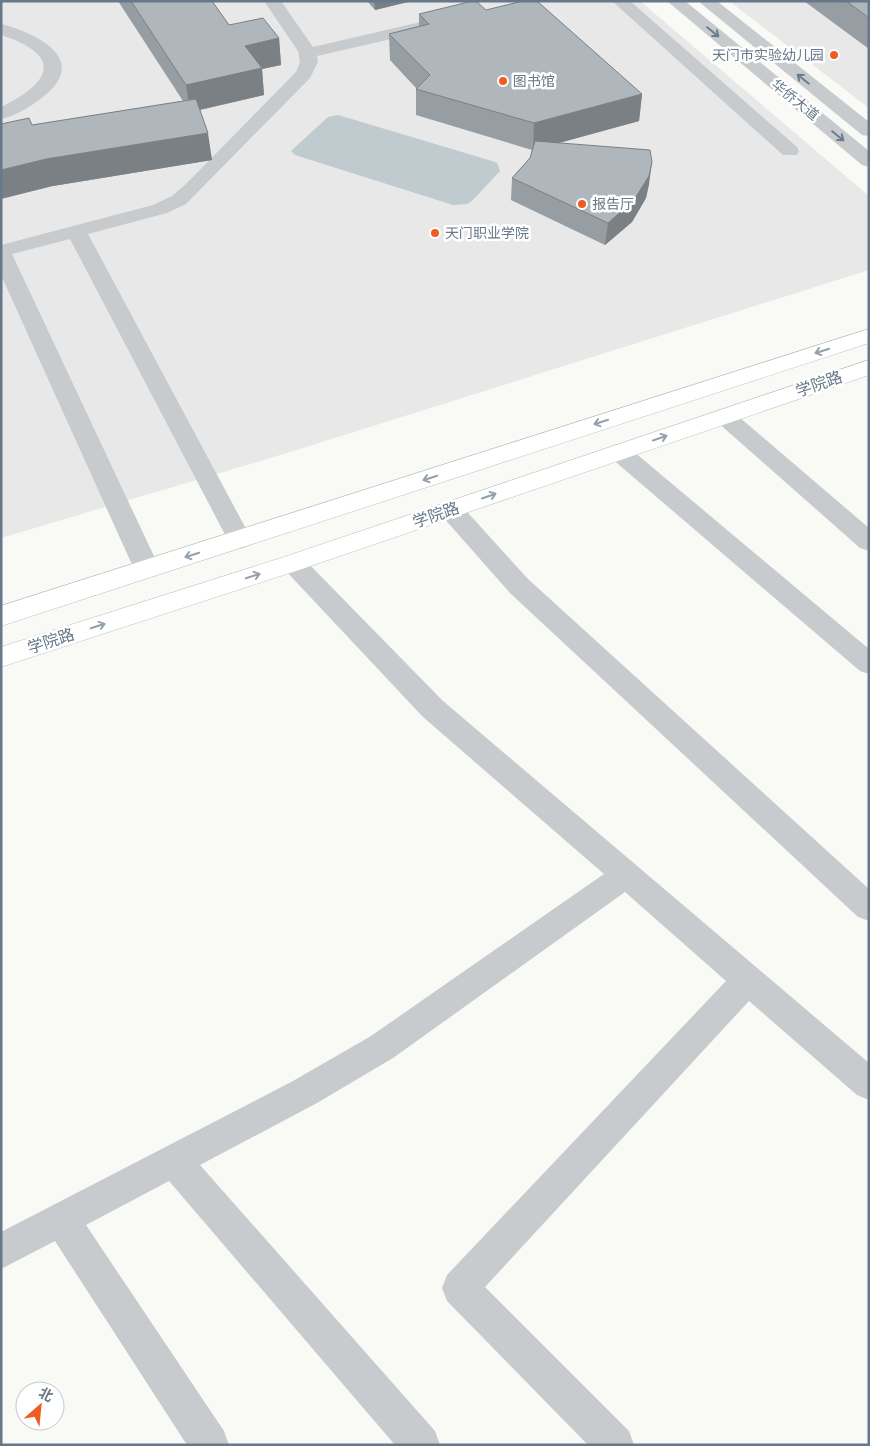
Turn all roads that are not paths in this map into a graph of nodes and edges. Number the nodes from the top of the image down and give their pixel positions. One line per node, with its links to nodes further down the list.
1 (272, 1): 7 (street)
2 (620, 1): 10 (street)
3 (675, 1): 11 (street, 华侨大道, one-way to 11)
4 (706, 1): 9 (street, 华侨大道, one-way to 4)
5 (439, 23): 7 (street)
6 (1, 29): 8 (street)
7 (307, 53): 12 (street)
8 (1, 114)
9 (869, 131)
10 (790, 151)
11 (869, 161)
12 (76, 232): 13 (street); 19 (street)
13 (1, 251): 22 (street)
14 (869, 336): 19 (main road, 学院路, one-way to 19)
15 (869, 367): 16 (main road, 学院路)
16 (724, 416): 17 (main road, 学院路, one-way to 16); 20 (street)
17 (619, 452): 18 (main road, 学院路, one-way to 17); 25 (street)
18 (451, 510): 21 (main road, 学院路); 27 (street)
19 (240, 540): 22 (main road, 学院路, one-way to 22)
20 (869, 542)
21 (294, 564): 24 (main road, 学院路, one-way to 21); 26 (street)
22 (147, 569): 23 (main road, 学院路)
23 (1, 616)
24 (1, 657)
25 (869, 664)
26 (626, 875): 28 (street); 30 (street)
27 (869, 908)
28 (748, 980): 29 (street); 35 (street)
29 (869, 1084)
30 (174, 1161): 31 (street); 34 (street)
31 (62, 1220): 32 (street); 33 (street)
32 (1, 1252)
33 (210, 1445)
34 (421, 1445)
35 (615, 1445)

